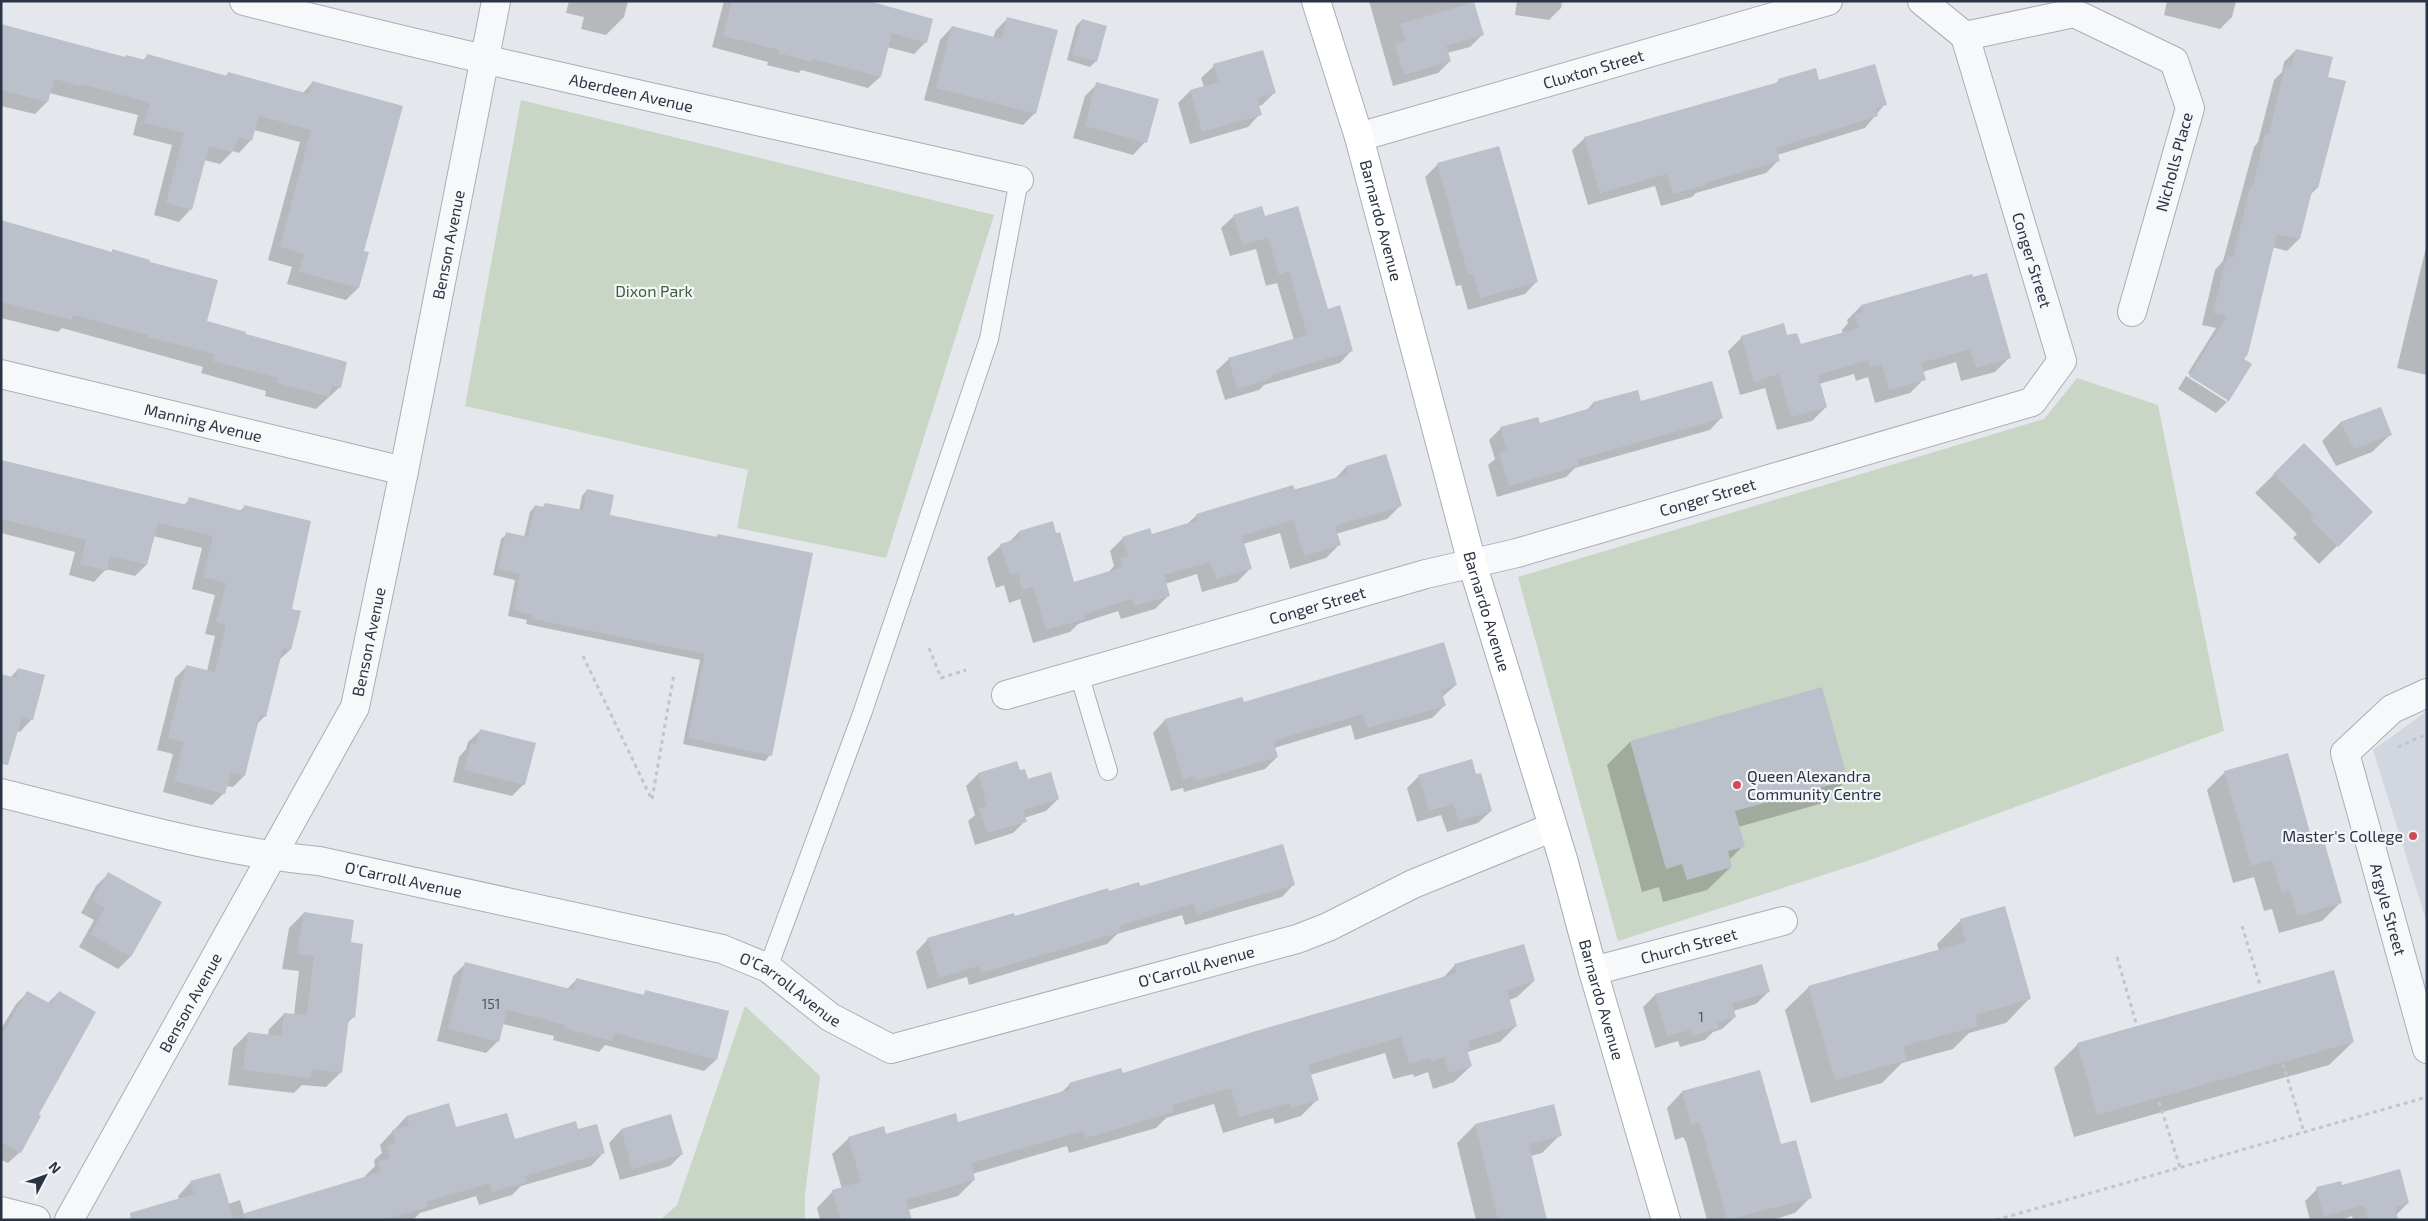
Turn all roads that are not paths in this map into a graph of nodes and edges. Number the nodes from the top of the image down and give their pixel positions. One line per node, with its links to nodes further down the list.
1 (244, 1): 8 (street, Aberdeen Avenue)
2 (496, 1): 8 (street, Benson Avenue)
3 (1316, 1): 9 (street, Barnardo Avenue)
4 (1828, 1): 9 (street, Cluxton Street)
5 (1922, 1): 7 (street)
6 (2076, 7): 7 (street); 11 (street, Nicholls Place)
7 (1965, 36): 14 (street, Conger Street)
8 (484, 60): 10 (street, Aberdeen Avenue); 13 (street, Benson Avenue)
9 (1359, 138): 14 (street, Barnardo Avenue)
10 (1019, 180): 23 (lane)
11 (2132, 312)
12 (1, 374): 13 (street, Manning Avenue)
13 (404, 471): 21 (street, Benson Avenue)
14 (1472, 563): 15 (street, Conger Street); 20 (street, Barnardo Avenue)
15 (1079, 674): 17 (street, Conger Street); 18 (lane)
16 (2427, 693): 25 (street, Argyle Street)
17 (1006, 695)
18 (1108, 771)
19 (1, 793): 21 (street, O'Carroll Avenue)
20 (1553, 827): 23 (street, O'Carroll Avenue); 24 (street, Barnardo Avenue)
21 (272, 856): 23 (street, O'Carroll Avenue); 28 (street, Benson Avenue)
22 (1783, 921): 24 (street, Church Street)
23 (768, 968)
24 (1593, 972): 29 (street, Barnardo Avenue)
25 (2427, 1049)
26 (1, 1211): 27 (street)
27 (36, 1220)
28 (68, 1220)
29 (1666, 1220)

